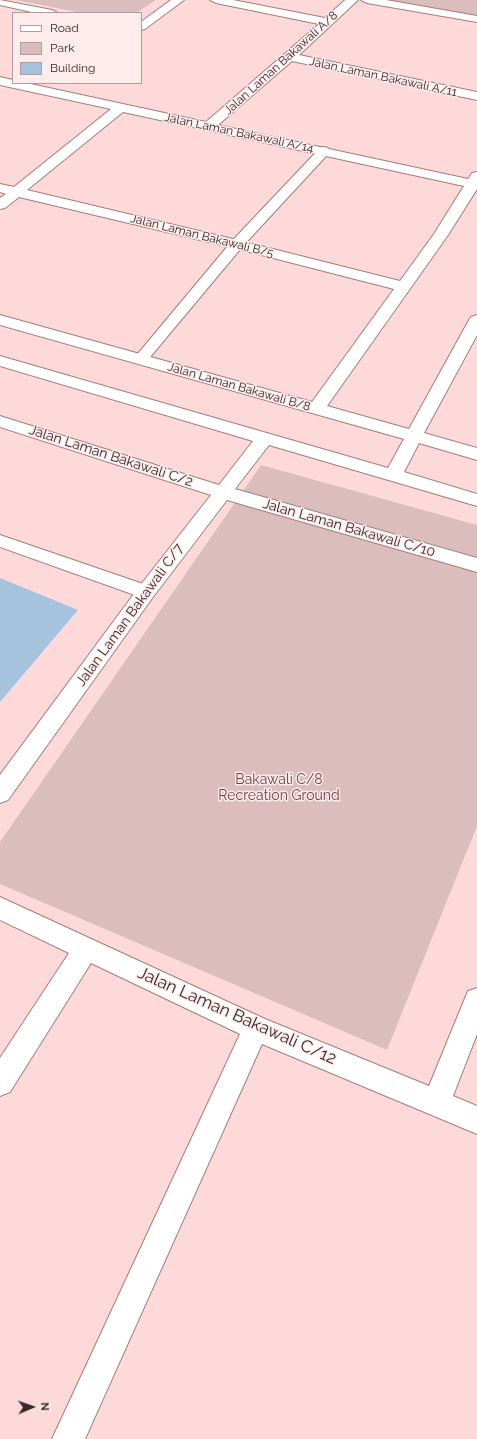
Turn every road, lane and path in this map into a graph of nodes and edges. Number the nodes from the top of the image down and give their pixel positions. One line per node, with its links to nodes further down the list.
1 (178, 0): 9 (street)
2 (216, 0): 8 (street)
3 (352, 0): 8 (street, Jalan Laman Bakawali A/8)
4 (367, 0): 7 (street)
5 (0, 2): 6 (street)
6 (47, 12)
7 (477, 19)
8 (326, 22): 10 (street, Jalan Laman Bakawali A/8)
9 (142, 26)
10 (290, 57): 16 (street, Jalan Laman Bakawali A/11); 18 (street, Jalan Laman Bakawali A/8)
11 (0, 81): 12 (street, Jalan Laman Bakawali A/14)
12 (12, 84)
13 (13, 84): 15 (street, Jalan Laman Bakawali A/14)
14 (71, 84): 15 (street)
15 (58, 94): 17 (street, Jalan Laman Bakawali A/14)
16 (477, 96)
17 (120, 108): 18 (street, Jalan Laman Bakawali A/14); 22 (street)
18 (209, 126): 19 (street, Jalan Laman Bakawali A/14)
19 (324, 151): 20 (street, Jalan Laman Bakawali A/14); 24 (lane)
20 (475, 182): 25 (street)
21 (0, 188): 22 (street, Jalan Laman Bakawali B/5)
22 (16, 192): 23 (street); 24 (street, Jalan Laman Bakawali B/5)
23 (0, 205)
24 (237, 244): 25 (street, Jalan Laman Bakawali B/5); 28 (lane)
25 (403, 287): 30 (street)
26 (0, 320): 28 (street, Jalan Laman Bakawali B/8)
27 (477, 320): 32 (street)
28 (141, 359): 30 (street, Jalan Laman Bakawali B/8)
29 (0, 361): 33 (street)
30 (316, 409): 32 (street, Jalan Laman Bakawali B/8)
31 (1, 422): 36 (street, Jalan Laman Bakawali C/2)
32 (414, 435): 34 (street, Jalan Laman Bakawali B/8); 35 (street)
33 (264, 439): 35 (street); 36 (street, Jalan Laman Bakawali C/7)
34 (477, 454)
35 (393, 475): 37 (street)
36 (222, 492): 39 (street, Jalan Laman Bakawali C/10); 40 (street, Jalan Laman Bakawali C/7)
37 (477, 500)
38 (0, 541): 40 (lane)
39 (477, 564)
40 (146, 592): 41 (street, Jalan Laman Bakawali C/7)
41 (0, 793)
42 (0, 908): 43 (street, Jalan Laman Bakawali C/12)
43 (87, 948): 45 (street, Jalan Laman Bakawali C/12); 46 (street)
44 (477, 1000): 47 (street)
45 (256, 1028): 47 (street, Jalan Laman Bakawali C/12); 49 (street)
46 (0, 1082)
47 (437, 1102): 48 (street, Jalan Laman Bakawali C/12)
48 (477, 1120)
49 (68, 1439)

